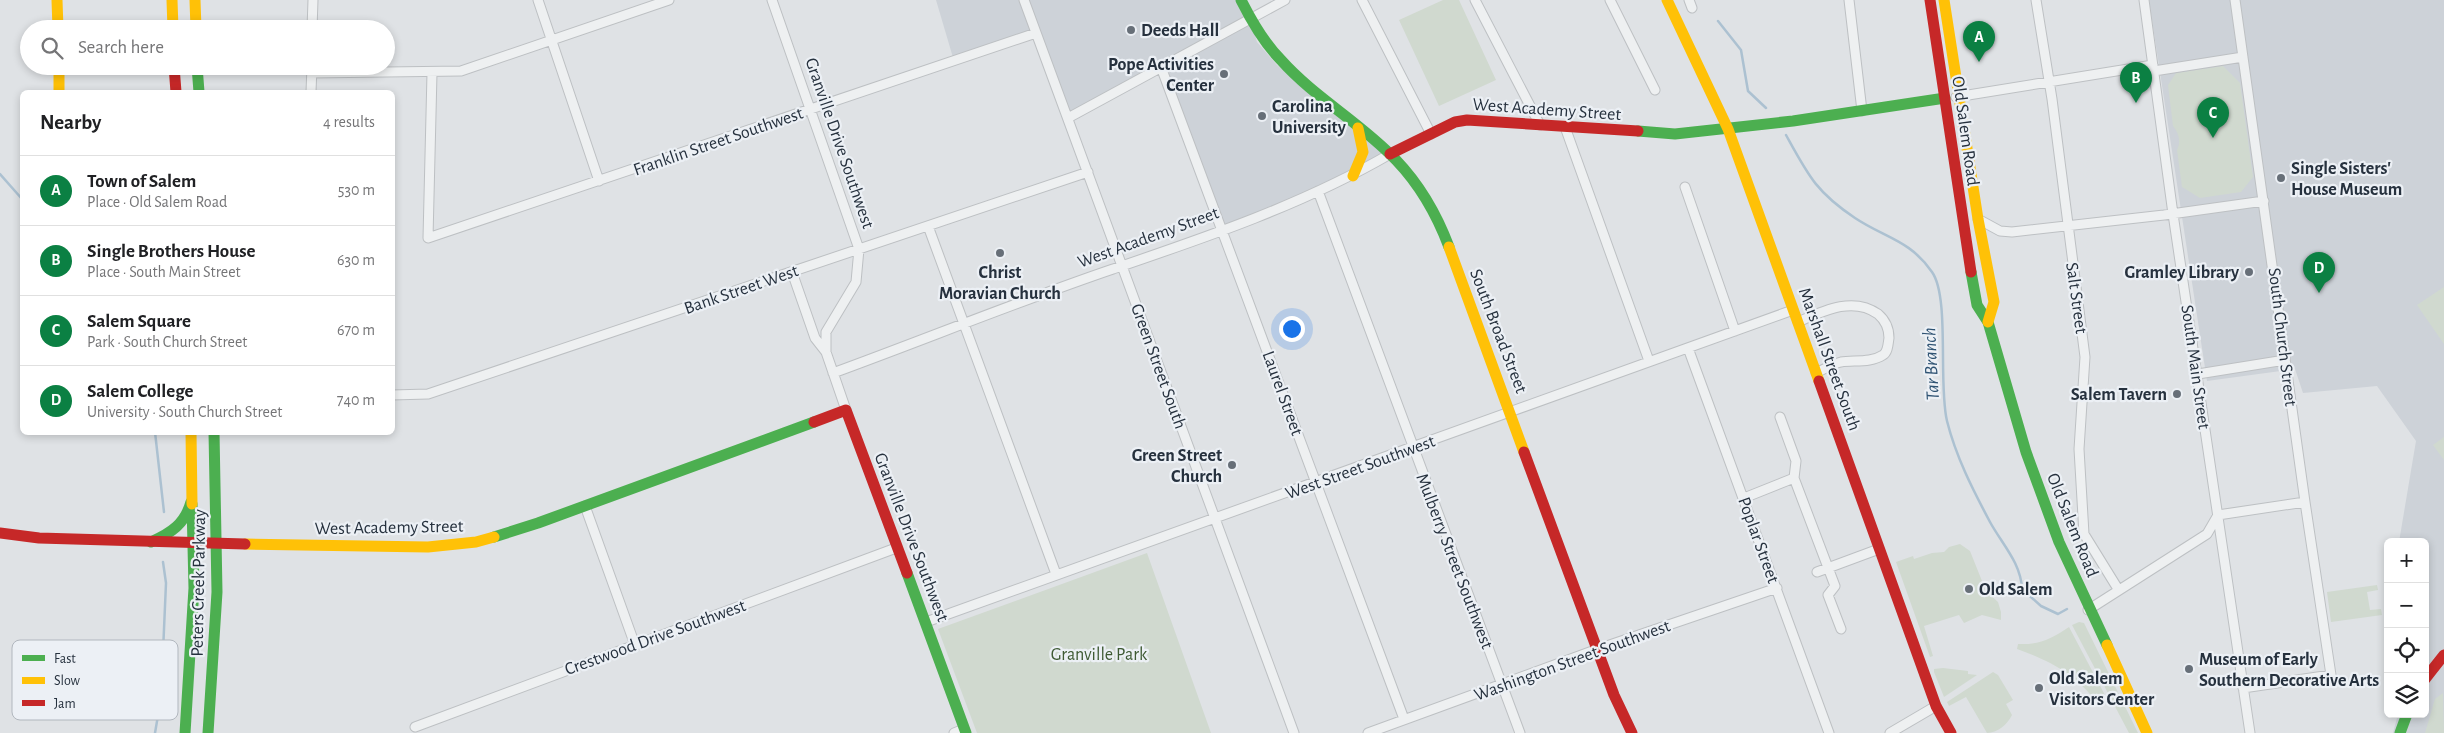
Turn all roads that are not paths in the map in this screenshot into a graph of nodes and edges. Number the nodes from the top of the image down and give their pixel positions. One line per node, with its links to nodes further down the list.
1 (57, 0): 22 (street)
2 (172, 0): 23 (street)
3 (194, 0): 24 (street)
4 (313, 0): 25 (street)
5 (538, 0): 27 (street)
6 (669, 0): 27 (street)
7 (772, 0): 45 (street, Granville Drive Southwest)
8 (1024, 0): 26 (street, Green Street South)
9 (1241, 0): 21 (street, South Broad Street)
10 (1284, 0): 21 (street)
11 (1362, 0): 52 (street)
12 (1475, 0): 48 (street)
13 (1610, 0): 42 (street)
14 (1667, 0): 51 (street, Marshall Street South)
15 (1849, 0): 46 (street)
16 (1930, 0): 44 (street, Old Salem Road)
17 (1944, 0): 43 (street, Old Salem Road)
18 (2036, 0): 37 (street, Salt Street)
19 (2144, 0): 30 (street, South Main Street)
20 (2235, 0): 28 (street, South Church Street)
21 (1250, 18): 29 (street); 50 (street, South Broad Street)
22 (58, 20)
23 (173, 20)
24 (195, 20)
25 (312, 20)
26 (1036, 33): 45 (street, Franklin Street Southwest); 47 (street, Green Street South)
27 (552, 40): 32 (street); 56 (street)
28 (2242, 57): 30 (street, West Academy Street); 59 (street, South Church Street)
29 (1160, 67): 47 (street); 64 (street, Laurel Street)
30 (2154, 68): 37 (street, West Academy Street); 60 (street, South Main Street)
31 (395, 72): 32 (street)
32 (432, 73): 56 (street, Franklin Street Southwest)
33 (59, 75): 38 (street)
34 (175, 75): 39 (street)
35 (198, 75): 40 (street)
36 (311, 75): 41 (street)
37 (2048, 82): 43 (street, West Academy Street); 63 (street, Salt Street)
38 (60, 90)
39 (176, 90)
40 (199, 90)
41 (311, 90)
42 (1655, 90)
43 (1960, 96): 44 (street, West Academy Street); 61 (street, Old Salem Road)
44 (1945, 98): 46 (street, West Academy Street); 70 (street, Old Salem Road)
45 (809, 110): 56 (street, Franklin Street Southwest); 65 (street, Granville Drive Southwest)
46 (1862, 111): 51 (street, West Academy Street)
47 (1068, 118): 54 (street, Green Street South)
48 (1540, 125): 49 (street, West Academy Street); 52 (street, West Academy Street)
49 (1565, 127): 51 (street, West Academy Street); 76 (street)
50 (1358, 128): 53 (street, South Broad Street); 55 (street)
51 (1728, 129): 68 (street, Marshall Street South)
52 (1431, 134): 53 (street, West Academy Street)
53 (1390, 154): 55 (street, West Academy Street); 82 (street, South Broad Street)
54 (1088, 172): 62 (street, Bank Street West); 66 (street, Green Street South)
55 (1353, 176): 58 (street, West Academy Street)
56 (599, 181)
57 (1685, 187): 72 (street)
58 (1318, 191): 64 (street, West Academy Street); 86 (street, Mulberry Street Southwest)
59 (2264, 201): 60 (street); 75 (street, South Church Street)
60 (2173, 214): 63 (street); 79 (street, South Main Street)
61 (1978, 219): 63 (street); 70 (street, Old Salem Road)
62 (928, 226): 65 (street, Bank Street West); 71 (street)
63 (2067, 226): 105 (street, Salt Street)
64 (1222, 229): 66 (street, West Academy Street); 88 (street, Laurel Street)
65 (859, 249): 67 (street, Bank Street West); 74 (street, Granville Drive Southwest)
66 (1122, 266): 71 (street, West Academy Street); 94 (street, Green Street South)
67 (792, 272): 74 (street, Granville Drive Southwest); 80 (street, Bank Street West)
68 (1793, 310): 69 (street, Marshall Street South); 72 (street, West Street Southwest)
69 (1798, 322): 78 (street, Marshall Street South); 78 (street)
70 (1988, 322): 106 (street, Old Salem Road)
71 (964, 325): 77 (street, West Academy Street); 103 (street)
72 (1735, 331): 73 (street, West Street Southwest)
73 (1688, 348): 76 (street, West Street Southwest); 90 (street, Poplar Street)
74 (826, 352): 77 (street, Granville Drive Southwest)
75 (2285, 360): 79 (street); 91 (street, South Church Street)
76 (1649, 361): 82 (street, West Street Southwest)
77 (833, 373): 81 (street, Granville Drive Southwest)
78 (1816, 373): 100 (street, Marshall Street South)
79 (2198, 374): 93 (street, South Main Street)
80 (395, 395)
81 (846, 410): 92 (street, West Academy Street); 99 (street, Granville Drive Southwest)
82 (1511, 411): 86 (street, West Street Southwest); 110 (street, South Broad Street)
83 (1780, 417): 87 (street)
84 (191, 435): 89 (street, Peters Creek Parkway)
85 (214, 435): 98 (street, Peters Creek Parkway)
86 (1413, 448): 88 (street, West Street Southwest); 113 (street, Mulberry Street Southwest)
87 (1794, 478): 90 (street); 101 (street)
88 (1316, 483): 94 (street, West Street Southwest); 117 (street, Laurel Street)
89 (193, 492): 96 (street); 97 (street, Peters Creek Parkway)
90 (1744, 498): 104 (street, Poplar Street)
91 (2304, 502): 93 (street); 114 (street, South Church Street)
92 (585, 506): 98 (street, West Academy Street); 109 (street)
93 (2218, 515): 105 (street); 114 (street, South Main Street)
94 (1215, 518): 103 (street, West Street Southwest); 122 (street, Green Street South)
95 (0, 533): 96 (street, West Academy Street)
96 (152, 542): 97 (street, West Academy Street)
97 (194, 544): 98 (street, West Academy Street); 120 (street, Peters Creek Parkway)
98 (217, 544): 121 (street, Peters Creek Parkway)
99 (896, 548): 107 (street, Granville Drive Southwest); 109 (street, Crestwood Drive Southwest)
100 (1879, 549): 101 (street); 115 (street, Marshall Street South)
101 (1828, 568): 102 (street); 108 (street)
102 (1817, 572)
103 (1056, 574): 107 (street, West Street Southwest)
104 (1777, 588): 110 (street, Washington Street Southwest); 126 (street, Poplar Street)
105 (2118, 589): 106 (street)
106 (2088, 610): 129 (street, Old Salem Road)
107 (926, 622): 119 (street, Granville Drive Southwest)
108 (1841, 629)
109 (635, 645): 118 (street, Crestwood Drive Southwest)
110 (1598, 648): 113 (street, Washington Street Southwest); 125 (street, South Broad Street)
111 (2444, 655): 112 (street)
112 (2429, 674)
113 (1502, 685): 117 (street, Washington Street Southwest); 124 (street, Mulberry Street Southwest)
114 (2243, 688): 130 (street, South Main Street)
115 (1936, 706): 127 (street); 128 (street, Marshall Street South)
116 (2406, 718): 131 (street)
117 (1404, 720): 123 (street, Washington Street Southwest)
118 (415, 727)
119 (961, 732)
120 (185, 733)
121 (208, 733)
122 (1294, 733)
123 (1368, 733)
124 (1520, 733)
125 (1632, 733)
126 (1829, 733)
127 (1890, 733)
128 (1951, 733)
129 (2147, 733)
130 (2250, 733)
131 (2400, 733)

